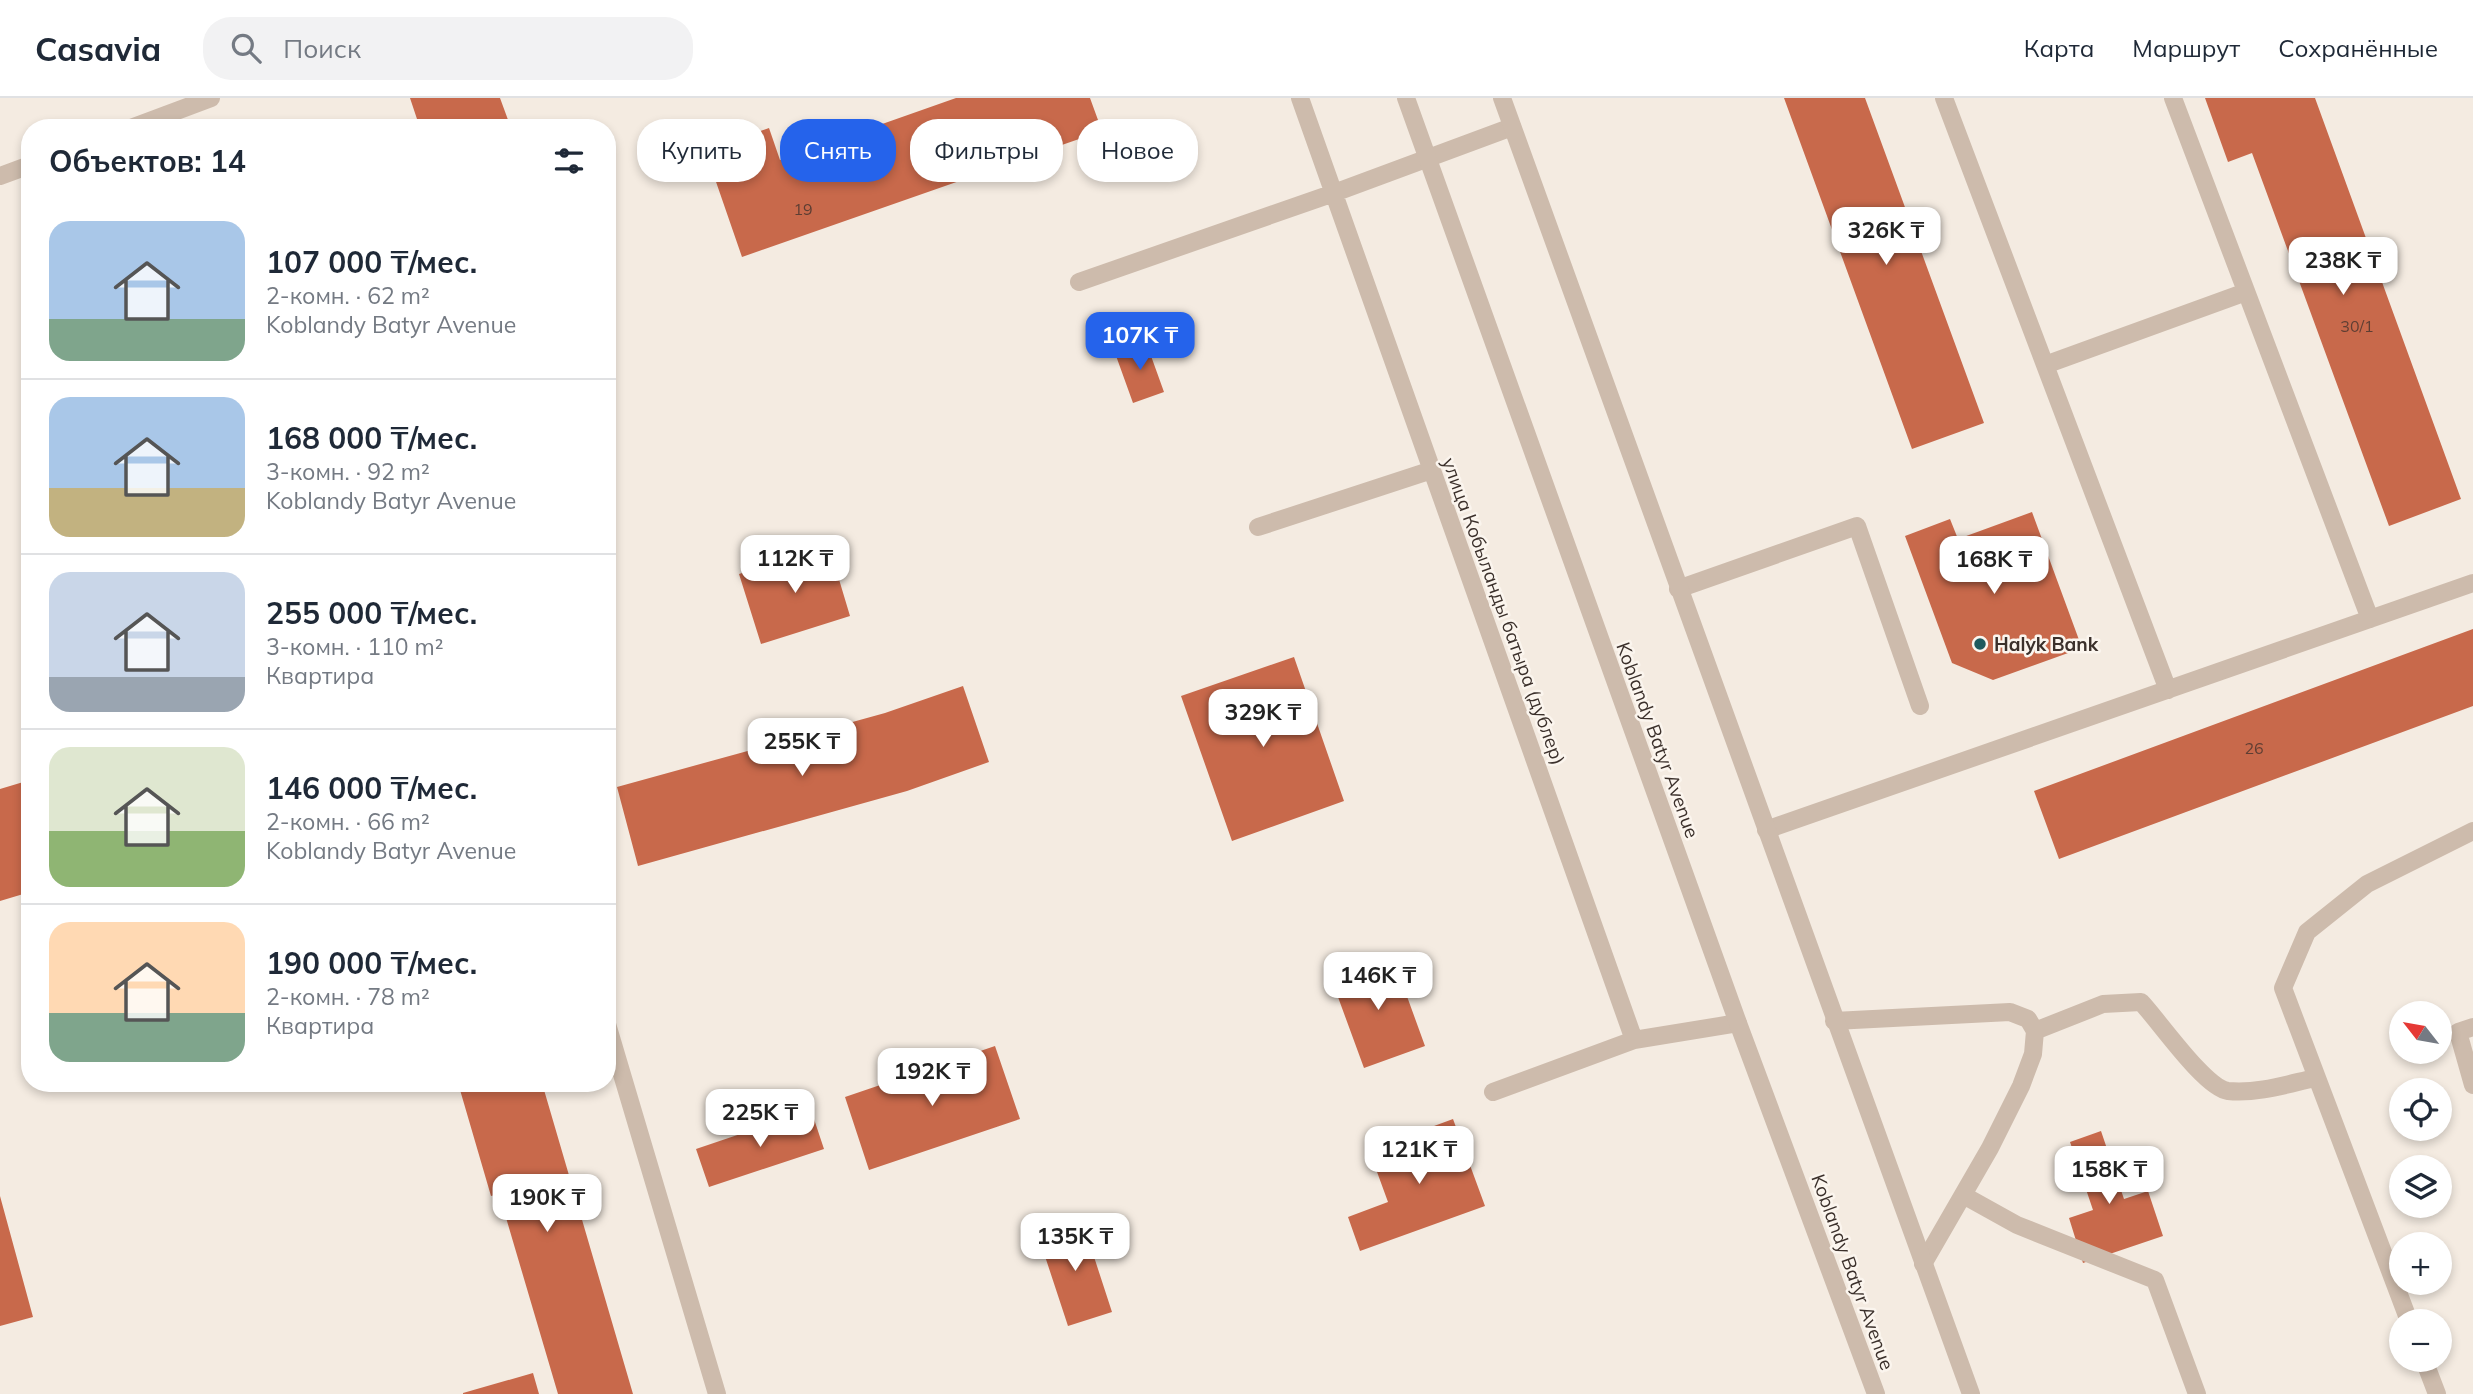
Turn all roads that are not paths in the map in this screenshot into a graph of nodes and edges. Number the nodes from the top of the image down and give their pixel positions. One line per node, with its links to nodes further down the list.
1 (211, 98): 7 (street)
2 (1300, 98): 13 (street, улица Кобыланды батыра (дублер))
3 (1406, 98): 10 (street, Koblandy Batyr Avenue)
4 (1502, 98): 9 (street)
5 (1944, 98): 16 (street)
6 (2173, 98): 15 (street)
7 (191, 101): 8 (street)
8 (151, 119)
9 (1512, 127): 10 (street); 20 (street)
10 (1428, 159): 13 (street); 27 (street, Koblandy Batyr Avenue)
11 (21, 168): 12 (street)
12 (0, 176)
13 (1334, 193): 14 (street); 17 (street, улица Кобыланды батыра (дублер))
14 (1079, 282)
15 (2246, 292): 16 (street); 21 (street)
16 (2045, 365): 22 (street)
17 (1432, 470): 18 (street); 30 (street, улица Кобыланды батыра (дублер))
18 (1258, 527)
19 (2473, 583): 21 (street)
20 (1678, 589): 23 (street); 24 (street)
21 (2370, 619): 22 (street)
22 (2168, 690): 24 (street)
23 (1920, 706)
24 (1766, 830): 26 (street)
25 (2473, 831): 32 (street)
26 (1835, 1021): 29 (street); 36 (street)
27 (1738, 1023): 30 (street); 40 (street, Koblandy Batyr Avenue)
28 (2473, 1027): 33 (street)
29 (2035, 1031): 32 (street); 35 (street)
30 (1634, 1040): 34 (street)
31 (616, 1054): 39 (street)
32 (2315, 1078): 37 (street)
33 (2473, 1085)
34 (1493, 1092)
35 (1963, 1195): 36 (street); 42 (street)
36 (1923, 1264): 41 (street)
37 (2404, 1309)
38 (2429, 1372): 43 (street)
39 (718, 1394)
40 (1876, 1394)
41 (1971, 1394)
42 (2197, 1394)
43 (2437, 1394)

